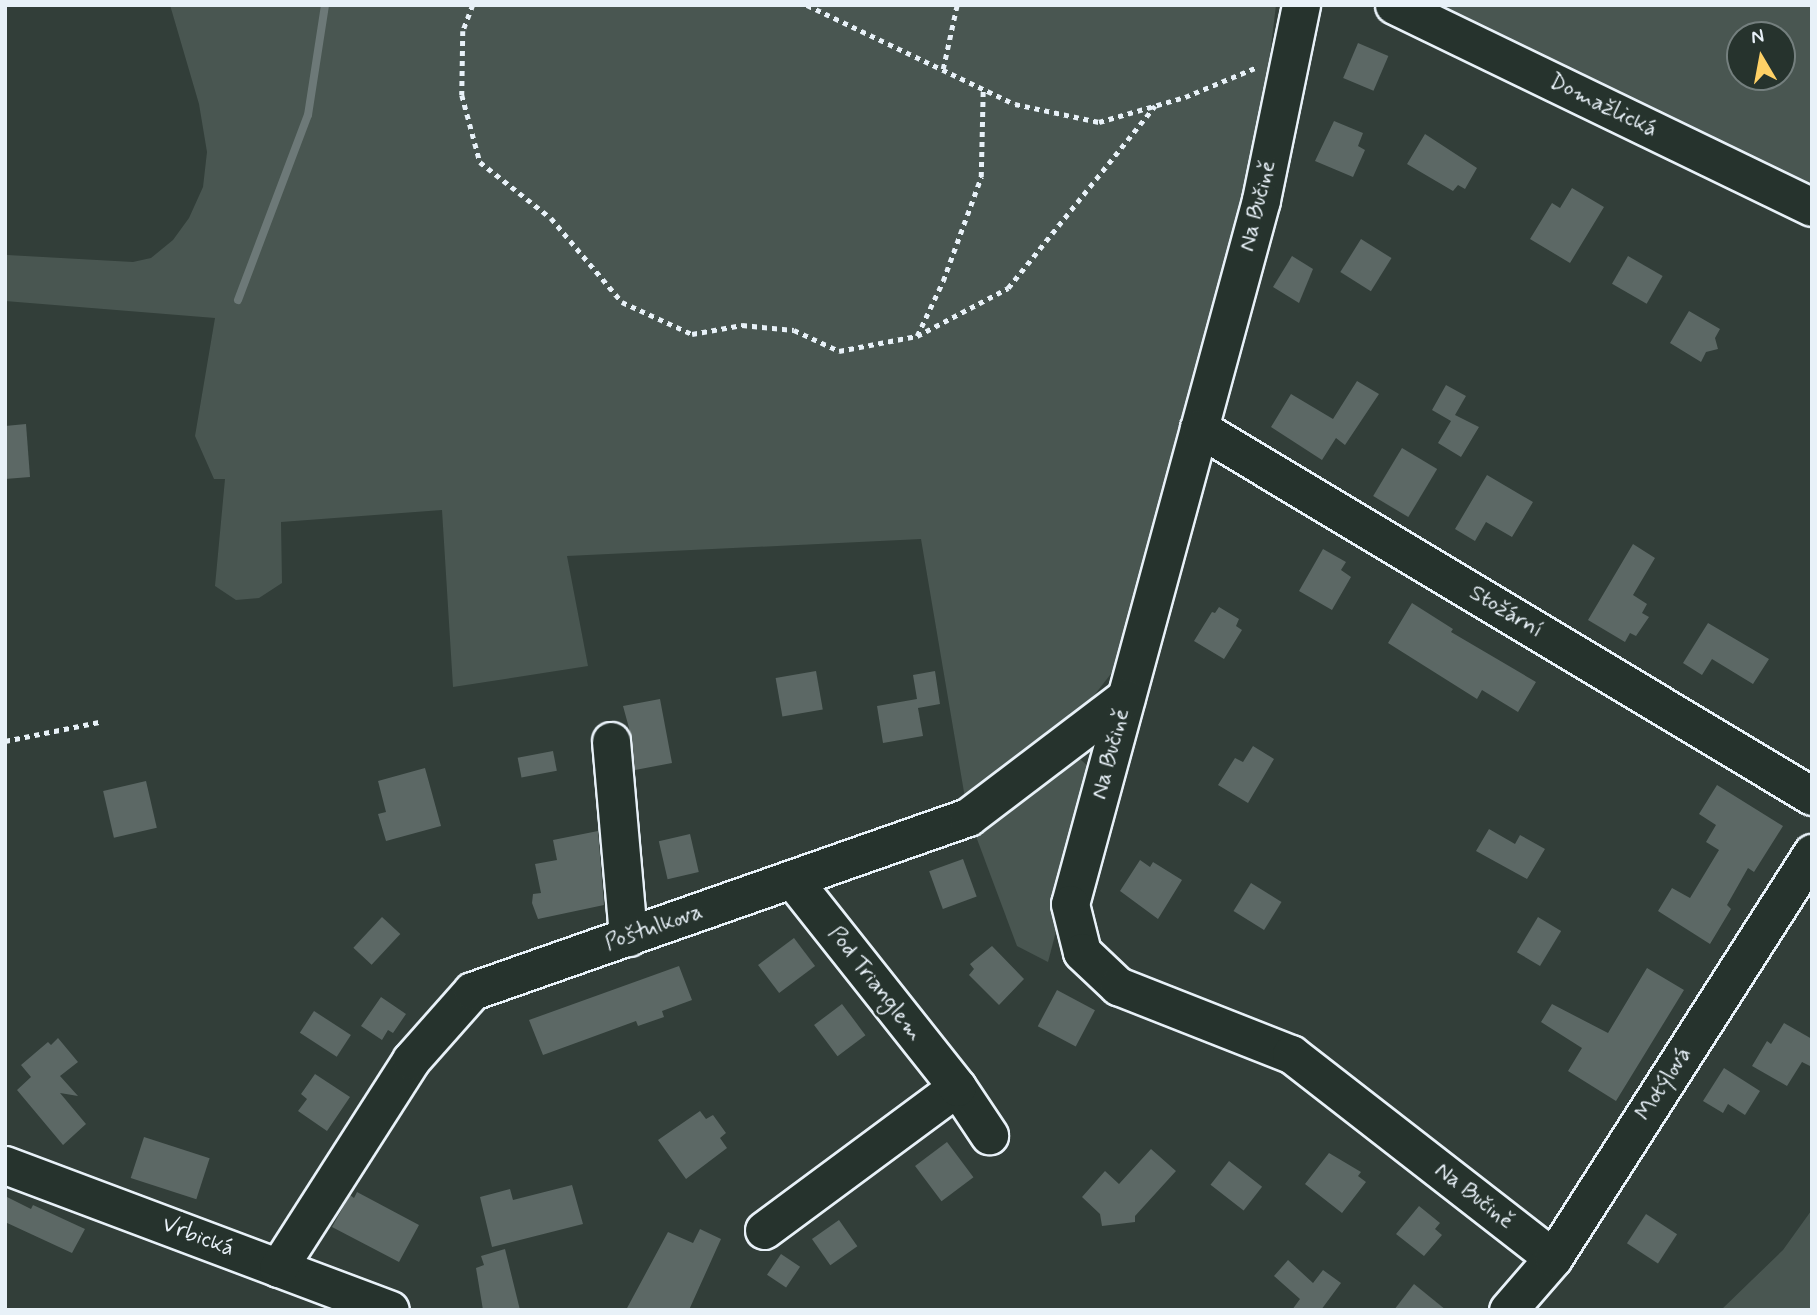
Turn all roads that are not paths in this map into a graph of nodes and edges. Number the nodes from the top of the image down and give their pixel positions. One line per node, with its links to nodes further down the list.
1 (1301, 5): 4 (street, Na Bučině)
2 (1394, 5): 3 (street, Domažlická)
3 (1812, 207)
4 (1199, 428): 5 (street, Na Bučině); 7 (street, Stožární)
5 (1126, 697): 9 (street, Poštulkova); 15 (street, Na Bučině)
6 (611, 741): 10 (street)
7 (1812, 796)
8 (1812, 853): 15 (street, Motýlová)
9 (793, 880): 10 (street, Poštulkova); 11 (street, Pod Trianglem)
10 (628, 937): 16 (street, Poštulkova)
11 (957, 1087): 12 (street, Pod Trianglem); 14 (street)
12 (989, 1135)
13 (5, 1165): 16 (street, Vrbická)
14 (764, 1230)
15 (1553, 1258): 18 (street, Motýlová)
16 (278, 1268): 17 (street, Vrbická)
17 (390, 1310)
18 (1508, 1310)

